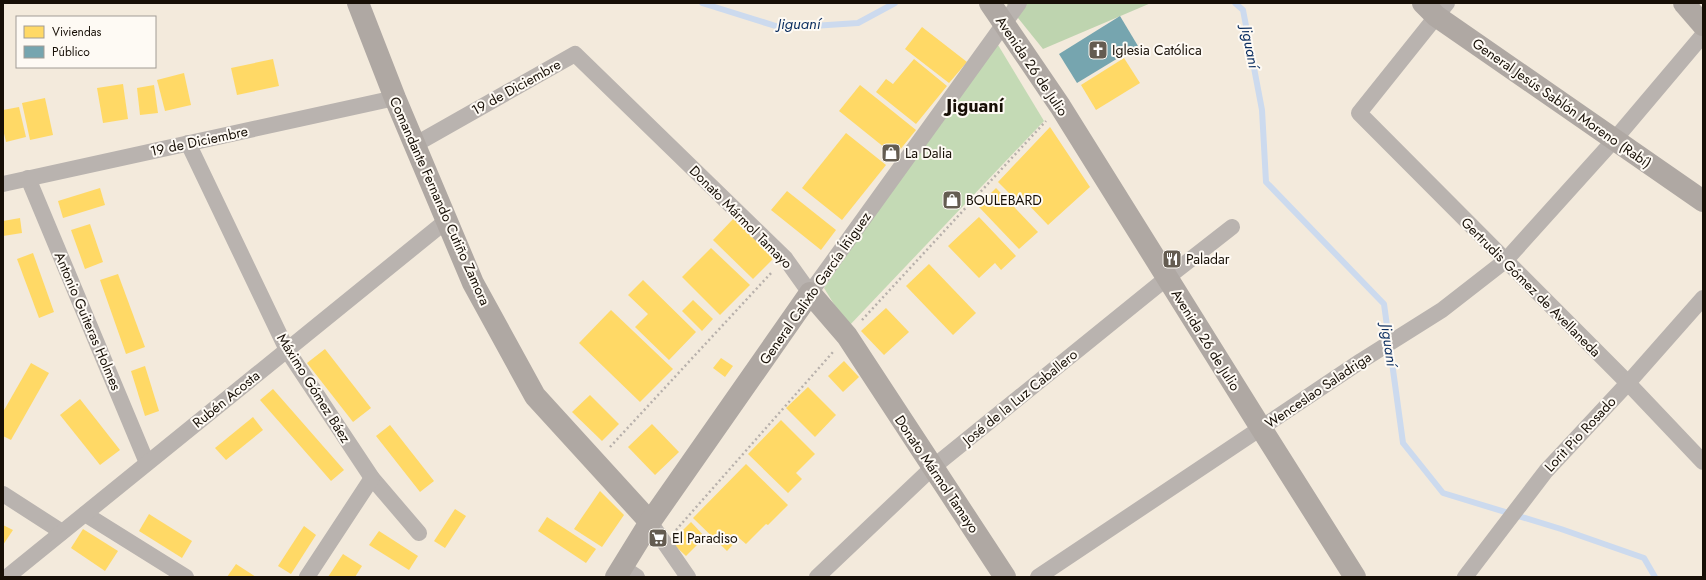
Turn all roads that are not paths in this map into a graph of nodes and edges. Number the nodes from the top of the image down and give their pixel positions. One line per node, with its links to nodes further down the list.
1 (358, 3): 10 (main road, Comandante Fernando Cutiño Zamora)
2 (990, 3): 6 (main road, Avenida 26 de Julio)
3 (1019, 3): 6 (street, General Calixto García Íñiguez)
4 (1684, 3): 7 (main road)
5 (1435, 7): 11 (main road, General Jesús Sablón Moreno (Rabí)); 19 (street, Gertrudis Gómez de Avellaneda)
6 (1004, 24): 20 (main road, Avenida 26 de Julio); 21 (street, General Calixto García Íñiguez)
7 (1703, 25)
8 (1703, 35): 11 (street, Wenceslao Saladriga)
9 (575, 54): 13 (street, 19 de Diciembre); 21 (street, Donato Mármol Tamayo)
10 (395, 98): 12 (street, 19 de Diciembre); 13 (main road, Comandante Fernando Cutiño Zamora)
11 (1615, 139): 16 (main road, General Jesús Sablón Moreno (Rabí)); 19 (street, Wenceslao Saladriga)
12 (188, 143): 14 (street, 19 de Diciembre); 23 (street, Máximo Gómez Báez)
13 (416, 144): 17 (main road, Comandante Fernando Cutiño Zamora)
14 (28, 178): 15 (street, 19 de Diciembre); 27 (street, Antonio Guiteras Holmes)
15 (3, 184)
16 (1703, 201)
17 (446, 221): 23 (street, Rubén Acosta); 32 (main road, Comandante Fernando Cutiño Zamora)
18 (1232, 227): 20 (street, José de la Luz Caballero)
19 (1505, 261): 24 (street, Gertrudis Gómez de Avellaneda); 25 (street, Wenceslao Saladriga)
20 (1168, 278): 25 (main road, Avenida 26 de Julio); 28 (street, José de la Luz Caballero)
21 (810, 293): 28 (main road, Donato Mármol Tamayo); 32 (main road, General Calixto García Íñiguez)
22 (1703, 298): 24 (street, Lorit Pio Rosado)
23 (287, 350): 27 (street, Rubén Acosta); 29 (street, Máximo Gómez Báez)
24 (1628, 383): 26 (street, Gertrudis Gómez de Avellaneda); 44 (street, Lorit Pio Rosado)
25 (1260, 428): 42 (street, Wenceslao Saladriga); 43 (main road, Avenida 26 de Julio)
26 (1703, 462)
27 (147, 463): 31 (street, Rubén Acosta)
28 (932, 468): 40 (street, José de la Luz Caballero); 41 (main road, Donato Mármol Tamayo)
29 (372, 478): 34 (street, Máximo Gómez Báez); 38 (street)
30 (3, 494): 33 (street)
31 (85, 514): 33 (street, Rubén Acosta); 36 (street)
32 (650, 522): 35 (main road, General Calixto García Íñiguez); 39 (street, Comandante Fernando Cutiño Zamora)
33 (62, 532): 37 (street, Rubén Acosta)
34 (419, 533)
35 (625, 574)
36 (178, 575)
37 (7, 577)
38 (306, 577)
39 (688, 577)
40 (817, 577)
41 (1006, 577)
42 (1038, 577)
43 (1355, 577)
44 (1465, 577)

